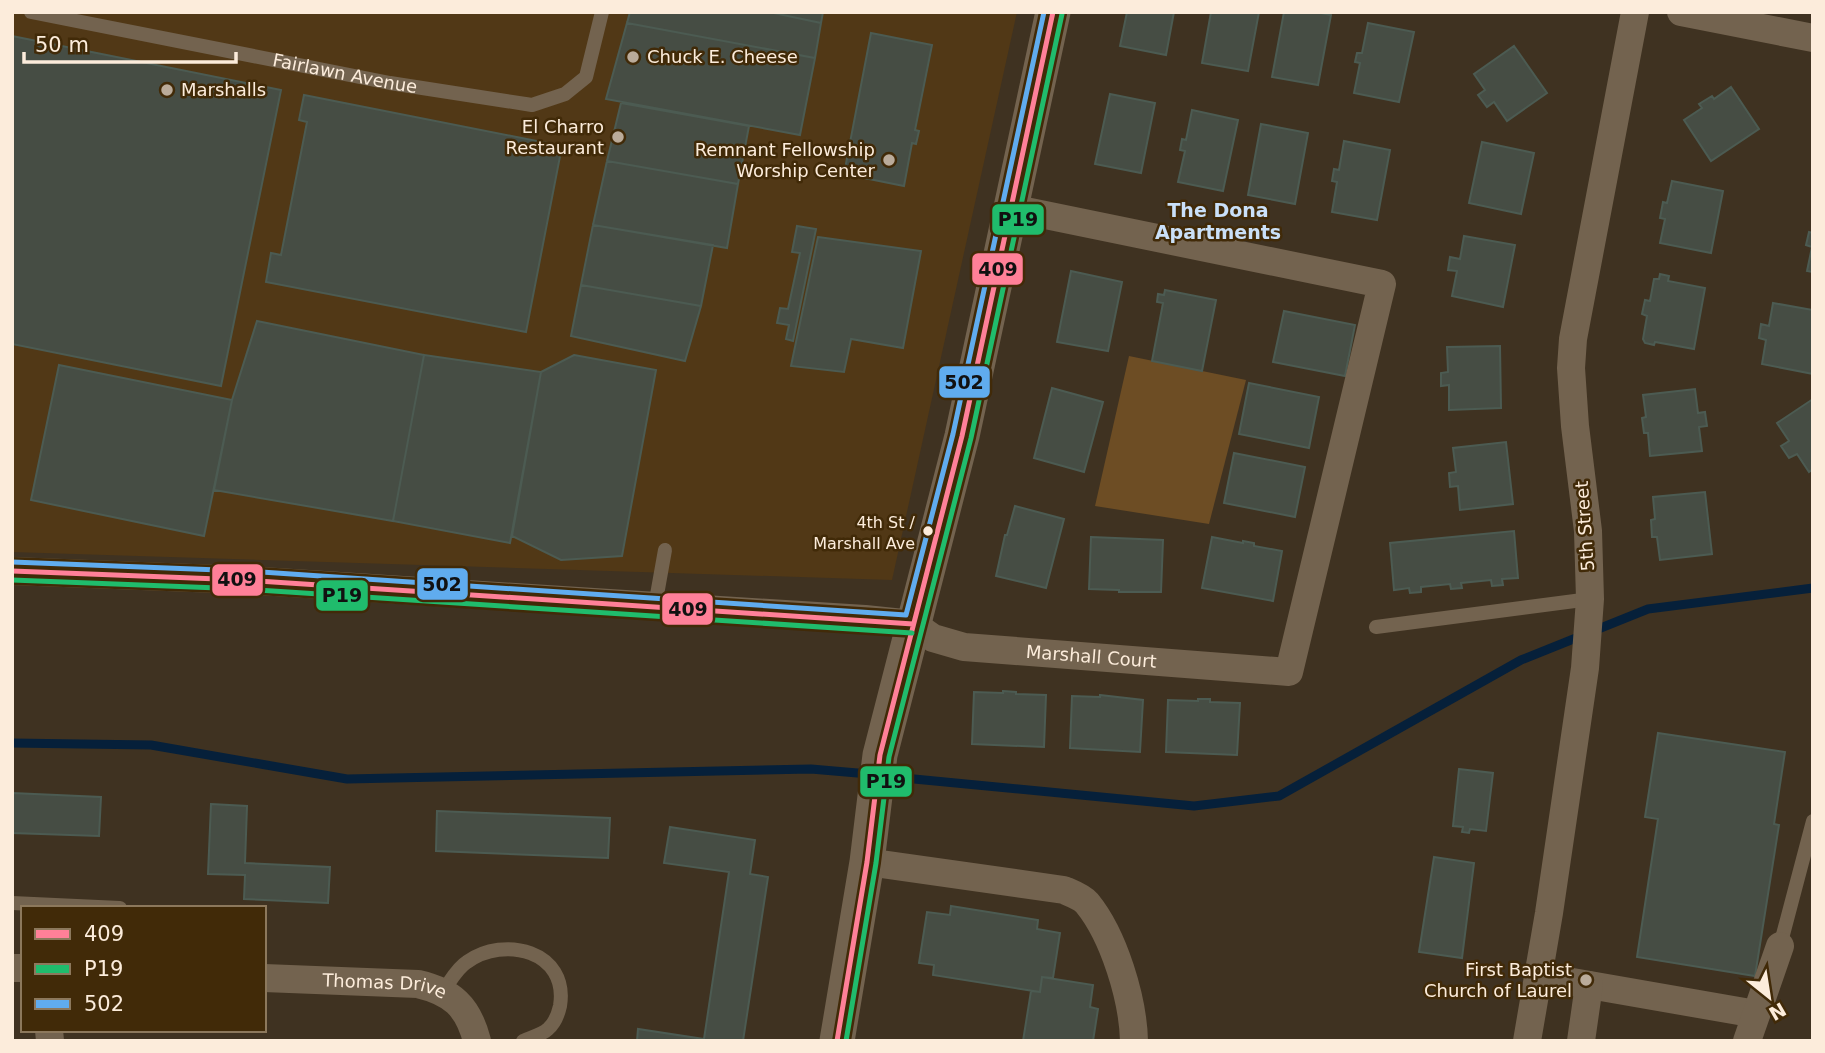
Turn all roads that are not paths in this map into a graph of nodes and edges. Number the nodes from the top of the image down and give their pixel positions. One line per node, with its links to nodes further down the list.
1 (31, 12): 2 (lane, Fairlawn Avenue)
2 (602, 12)
3 (1053, 12): 7 (street)
4 (1635, 12): 10 (street, 5th Street)
5 (1681, 12): 6 (street)
6 (1813, 38)
7 (1011, 208): 12 (street); 12 (street, Marshall Court)
8 (665, 550): 11 (lane)
9 (12, 571): 11 (street)
10 (1590, 599): 13 (lane); 19 (street, 5th Street)
11 (655, 606): 12 (street)
12 (913, 624): 15 (street)
13 (1376, 627)
14 (1813, 821): 18 (lane)
15 (867, 862): 26 (street); 27 (street)
16 (12, 903): 17 (lane)
17 (77, 906)
18 (1780, 946): 23 (street)
19 (1538, 976): 21 (street); 28 (street, 5th Street)
20 (266, 978): 22 (street, Thomas Drive)
21 (1588, 985): 23 (street); 29 (street)
22 (443, 991): 24 (street, Thomas Drive); 25 (lane)
23 (1751, 1028)
24 (477, 1041)
25 (523, 1041)
26 (837, 1041)
27 (1134, 1041)
28 (1527, 1041)
29 (1581, 1041)

